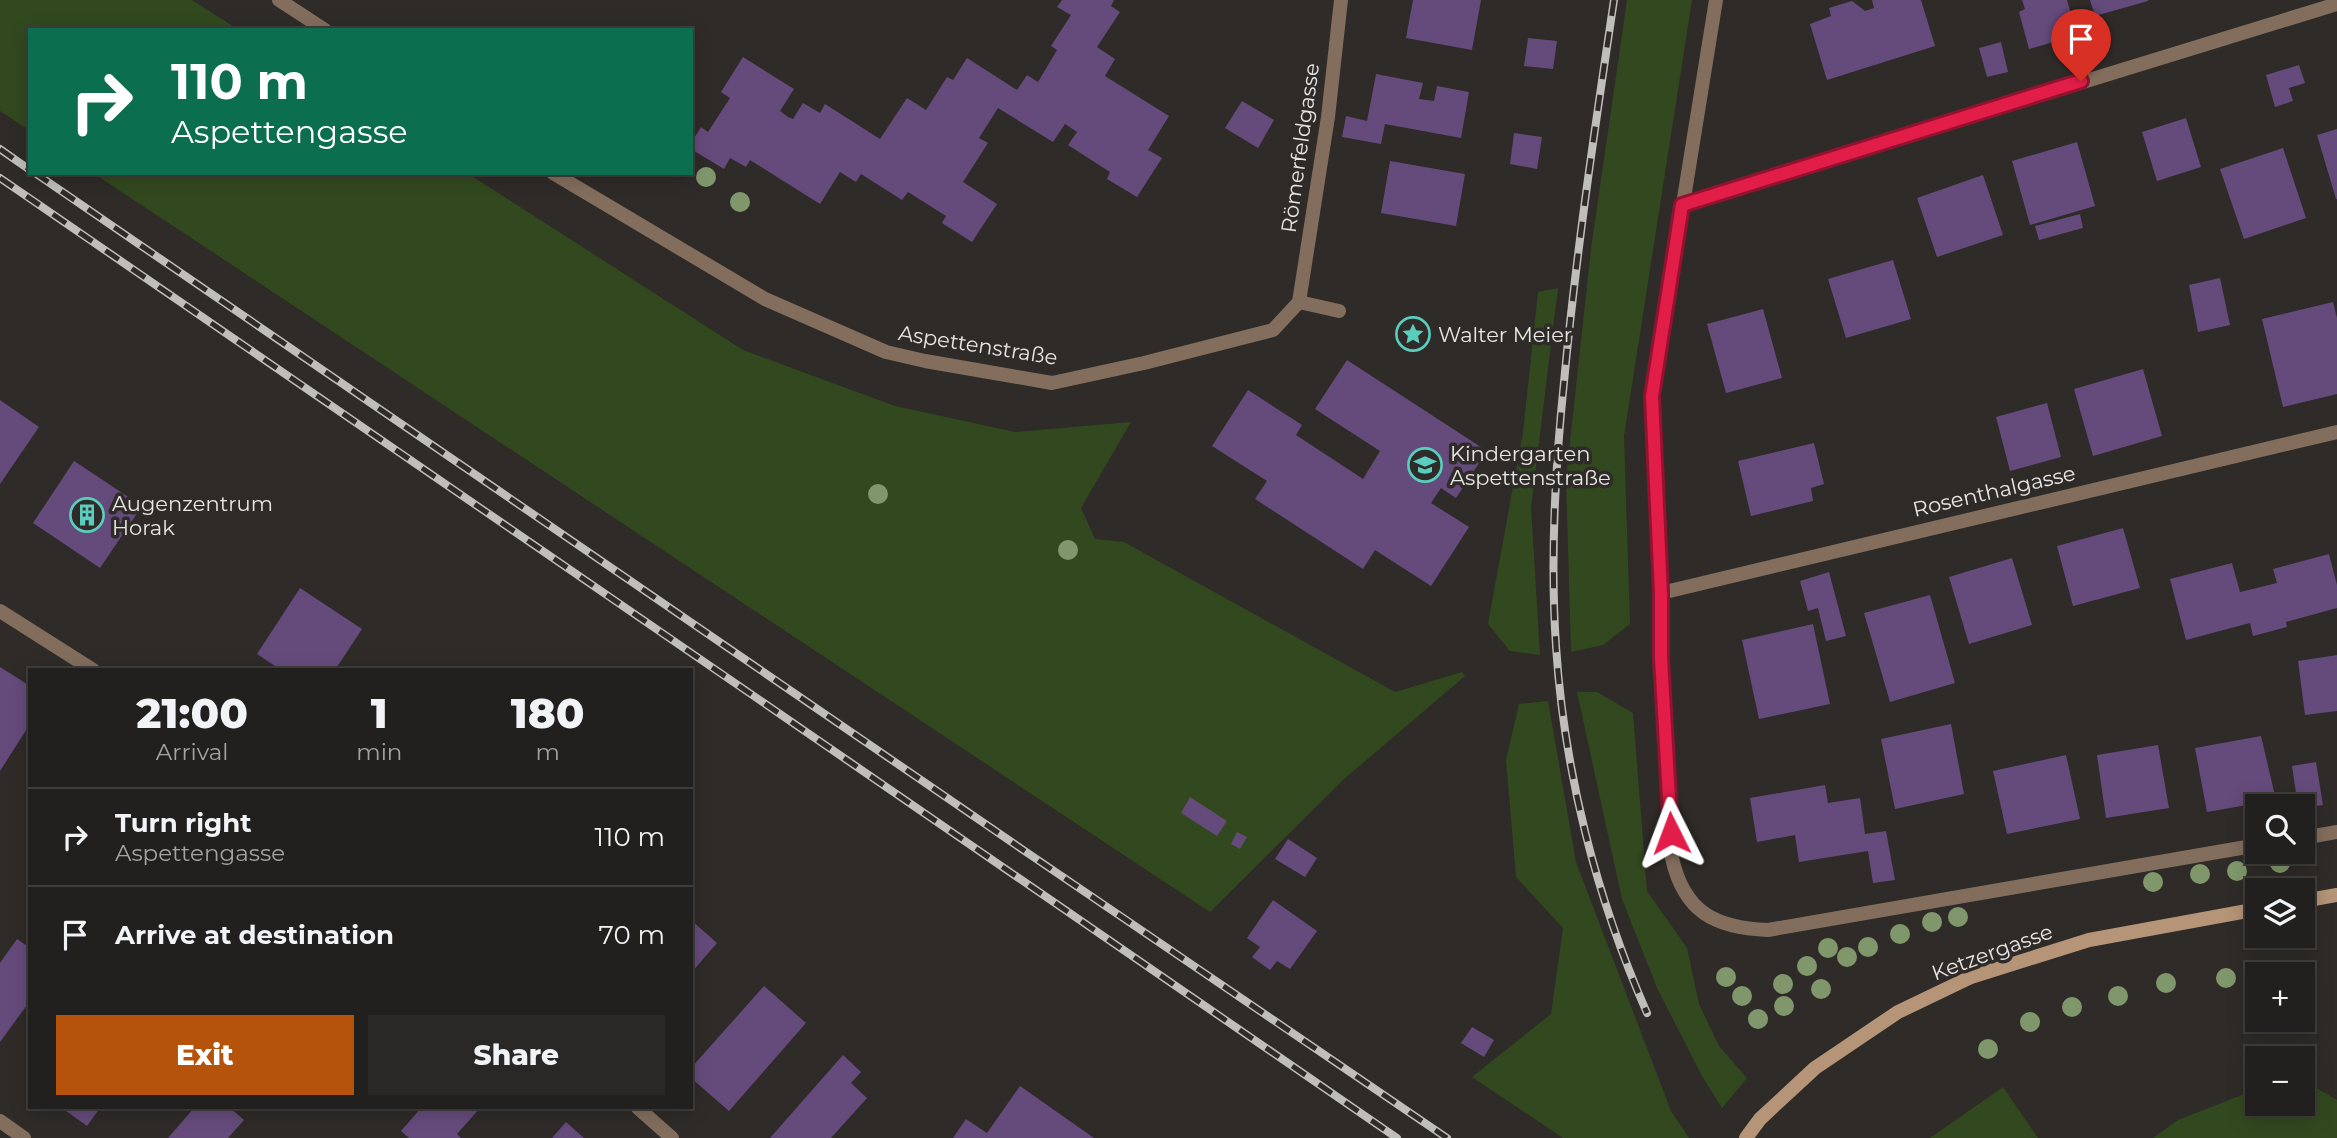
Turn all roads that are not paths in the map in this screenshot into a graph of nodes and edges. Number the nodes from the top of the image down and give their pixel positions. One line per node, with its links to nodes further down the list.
1 (279, 0): 5 (street)
2 (1341, 0): 8 (street, Römerfeldgasse)
3 (1716, 0): 7 (street)
4 (2337, 4): 7 (street)
5 (322, 28)
6 (556, 175): 8 (street, Aspettenstraße)
7 (1682, 205): 11 (street)
8 (1299, 302): 9 (street)
9 (1339, 311)
10 (2337, 432): 11 (street, Rosenthalgasse)
11 (1661, 593): 16 (street)
12 (0, 611): 13 (street)
13 (90, 668)
14 (2337, 832): 15 (street)
15 (2315, 836)
16 (2245, 847)
17 (2337, 895): 18 (main road)
18 (2315, 899)
19 (2245, 911): 24 (main road, Ketzergasse)
20 (639, 1109): 23 (street)
21 (0, 1121): 22 (street)
22 (24, 1138)
23 (672, 1138)
24 (1746, 1138)

